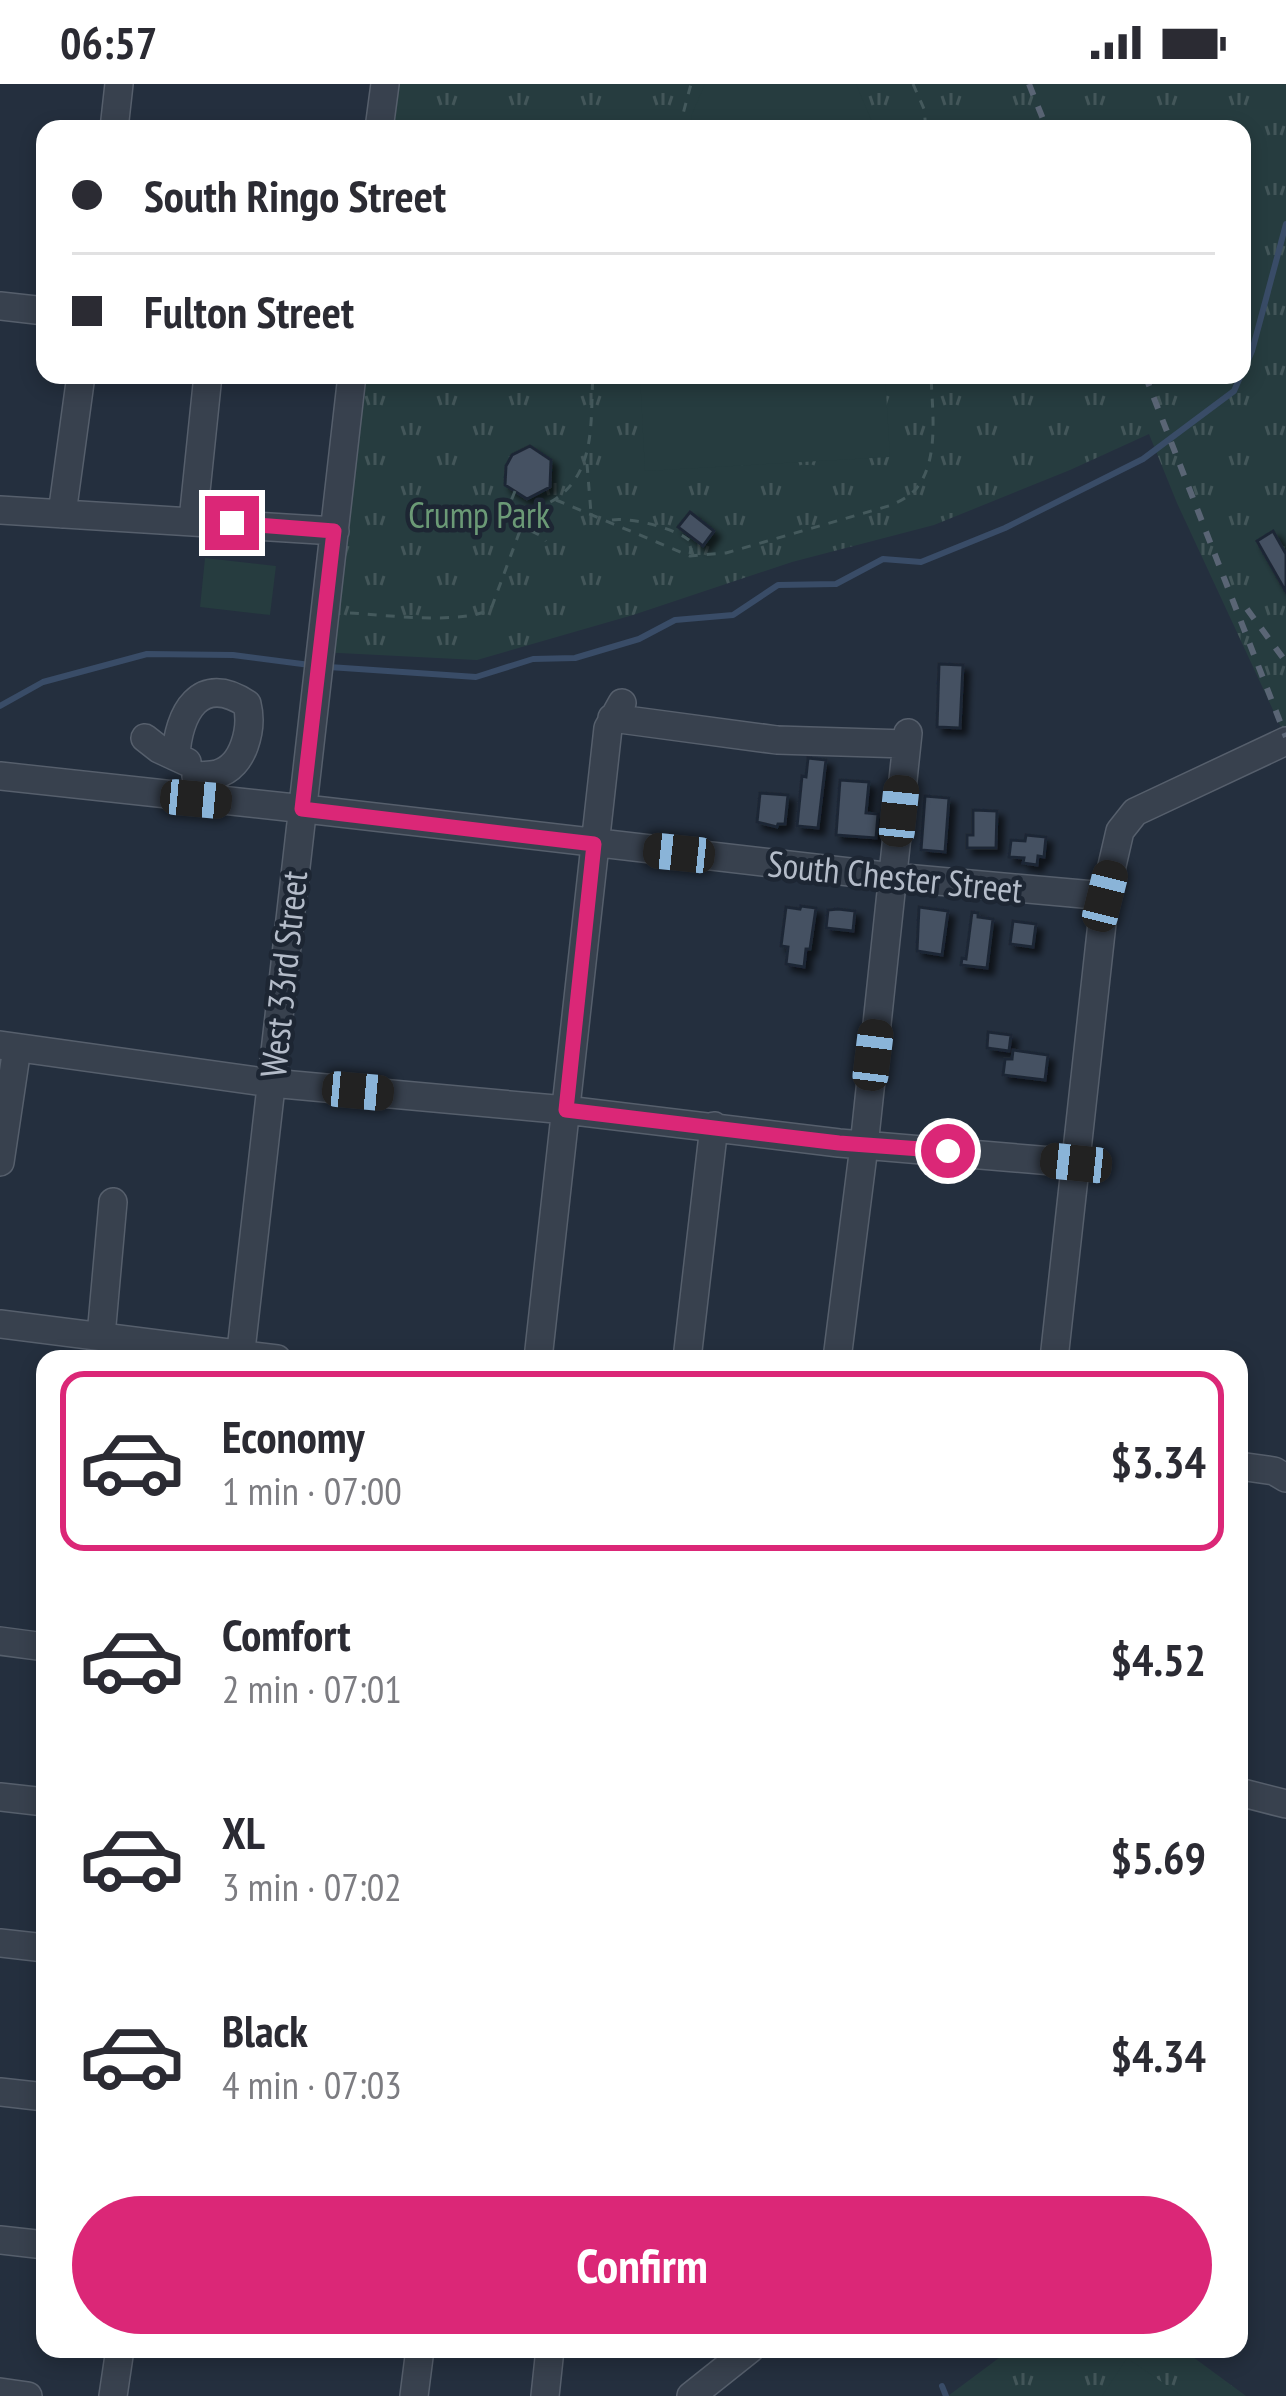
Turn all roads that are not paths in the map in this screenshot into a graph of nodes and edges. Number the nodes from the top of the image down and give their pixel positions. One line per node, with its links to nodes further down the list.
1 (119, 84): 2 (street)
2 (115, 120)
3 (0, 306): 4 (street)
4 (36, 310)
5 (80, 384): 9 (street)
6 (207, 384): 10 (street)
7 (351, 384): 11 (street, West 33rd Street)
8 (0, 510): 9 (street)
9 (62, 514): 10 (street)
10 (193, 520): 11 (street)
11 (334, 531): 16 (street, West 33rd Street)
12 (145, 738): 15 (street)
13 (1286, 741): 19 (street)
14 (0, 776): 15 (street, South Chester Street)
15 (189, 777): 16 (street, South Chester Street)
16 (302, 809): 17 (street, South Chester Street); 21 (street, West 33rd Street)
17 (594, 844): 18 (street, South Chester Street); 18 (street); 22 (street)
18 (893, 878): 19 (street, South Chester Street); 24 (street)
19 (1105, 896): 26 (street)
20 (8, 1046): 21 (street); 25 (street)
21 (271, 1083): 22 (street); 31 (street, West 33rd Street)
22 (566, 1110): 23 (street); 32 (street)
23 (713, 1126): 24 (street); 33 (street)
24 (864, 1146): 26 (street); 34 (street)
25 (0, 1162)
26 (1076, 1163): 35 (street)
27 (113, 1202): 29 (street)
28 (0, 1324): 29 (street)
29 (101, 1336): 30 (street)
30 (194, 1350)
31 (241, 1350)
32 (539, 1350)
33 (688, 1350)
34 (838, 1350)
35 (1055, 1350)
36 (1248, 1467): 37 (street)
37 (1286, 1478)
38 (0, 1641): 39 (street)
39 (36, 1646)
40 (1248, 1794): 43 (street)
41 (0, 1797): 42 (street)
42 (36, 1801)
43 (1286, 1804)
44 (0, 1943): 45 (street)
45 (36, 1947)
46 (0, 2092): 47 (street)
47 (36, 2096)
48 (0, 2240): 49 (street)
49 (36, 2244)
50 (119, 2358): 56 (street)
51 (419, 2358): 57 (street)
52 (549, 2358): 58 (street)
53 (739, 2358): 59 (street)
54 (0, 2392): 55 (street)
55 (28, 2396)
56 (113, 2396)
57 (414, 2396)
58 (545, 2396)
59 (692, 2396)

